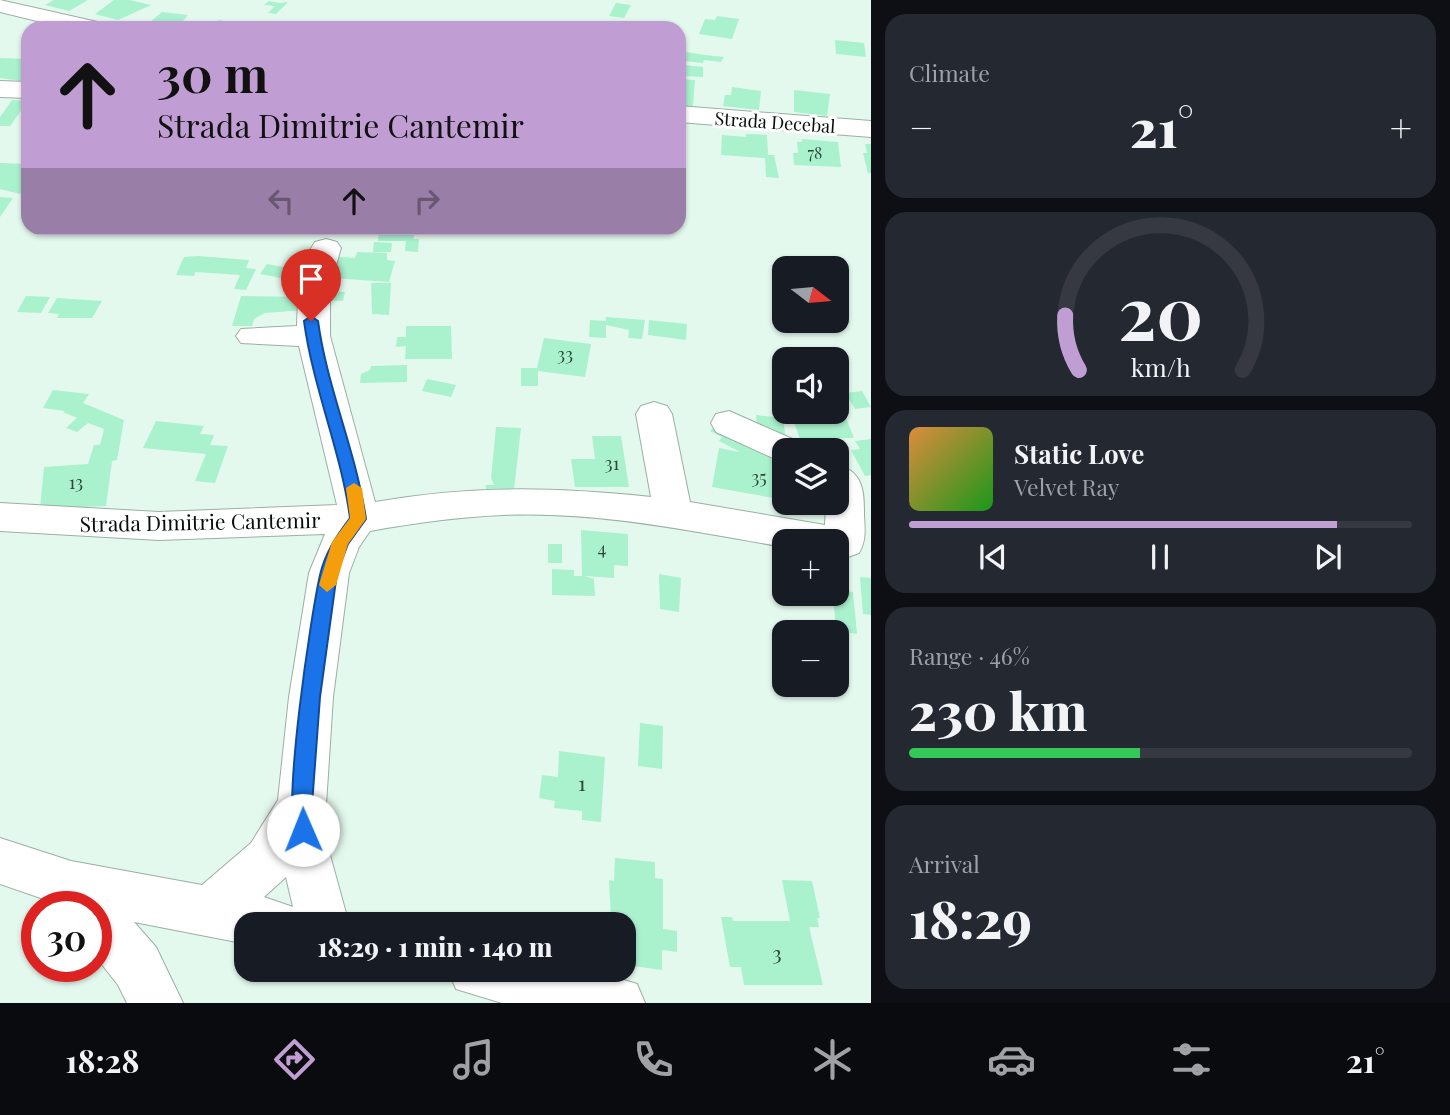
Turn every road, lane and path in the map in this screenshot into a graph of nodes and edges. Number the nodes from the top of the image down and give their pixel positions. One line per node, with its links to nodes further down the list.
1 (8, 4): 2 (street)
2 (69, 21)
3 (0, 89): 4 (street)
4 (21, 90)
5 (686, 115): 6 (street, Strada Decebal)
6 (871, 129)
7 (326, 248): 8 (street)
8 (313, 336): 9 (street); 15 (street)
9 (253, 337)
10 (654, 414): 13 (street)
11 (729, 423): 12 (street)
12 (772, 444)
13 (673, 513): 15 (street, Strada Dimitrie Cantemir); 16 (street, Strada Dimitrie Cantemir)
14 (0, 517): 15 (street, Strada Dimitrie Cantemir)
15 (358, 519): 17 (street, Strada Dimitrie Cantemir)
16 (772, 530)
17 (302, 805): 21 (street); 22 (street, Strada Dimitrie Cantemir)
18 (0, 862): 19 (street)
19 (62, 891)
20 (112, 904): 21 (street)
21 (210, 911): 23 (street)
22 (320, 912)
23 (234, 916)
24 (112, 936): 26 (street)
25 (527, 982): 27 (street)
26 (156, 1003)
27 (618, 1003)

